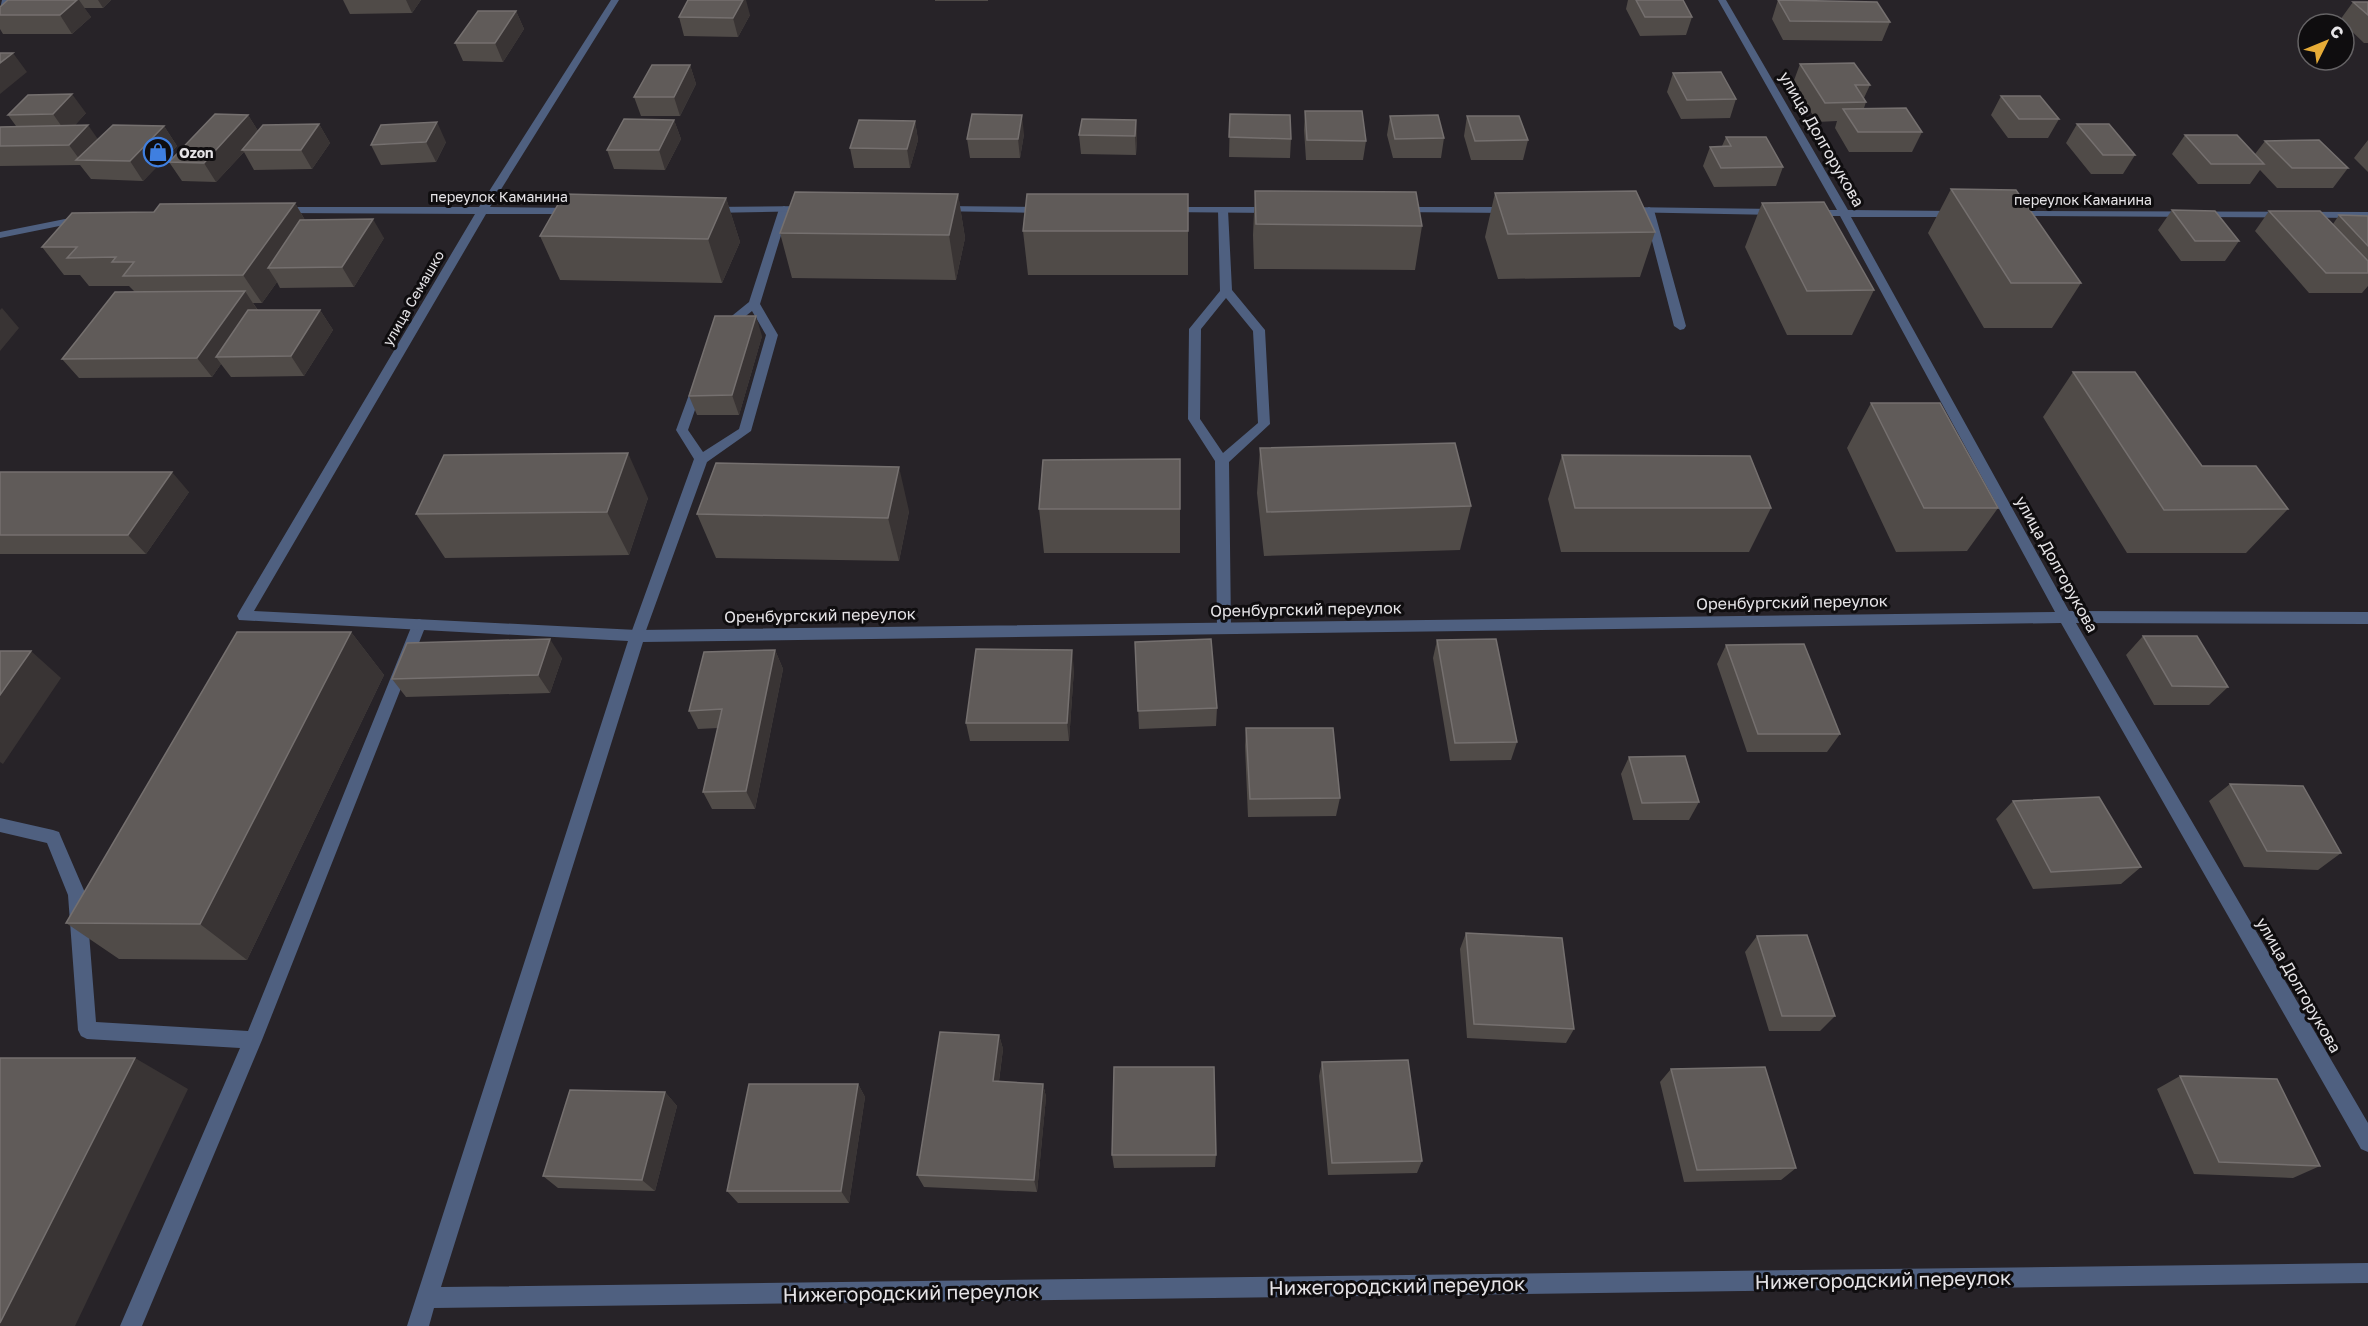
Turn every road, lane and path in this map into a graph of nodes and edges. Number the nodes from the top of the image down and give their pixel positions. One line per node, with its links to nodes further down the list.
1 (7, 0): 4 (street)
2 (615, 0): 19 (street, улица Семашко)
3 (1722, 0): 20 (street, улица Долгорукова)
4 (0, 6)
5 (784, 209): 6 (street); 9 (street); 27 (street)
6 (820, 209)
7 (926, 209): 10 (street)
8 (269, 210): 19 (street, переулок Каманина)
9 (703, 210)
10 (1057, 210)
11 (1152, 210): 12 (street)
12 (1223, 210): 13 (street); 26 (street)
13 (1282, 210)
14 (1389, 210): 15 (street)
15 (1519, 210)
16 (1614, 210): 17 (street)
17 (1649, 210): 20 (street); 28 (street)
18 (586, 211): 19 (street, переулок Каманина)
19 (482, 212): 33 (street, улица Семашко)
20 (1844, 213): 21 (street); 34 (street, улица Долгорукова)
21 (1975, 214)
22 (1999, 214): 23 (street, переулок Каманина)
23 (2368, 215)
24 (102, 216): 25 (street)
25 (0, 235)
26 (1226, 291): 32 (street); 32 (street)
27 (754, 304): 29 (street); 31 (street)
28 (1680, 326)
29 (714, 335)
30 (704, 366): 31 (street)
31 (701, 459): 38 (street)
32 (1222, 461): 37 (street)
33 (244, 616): 36 (street, Оренбургский переулок)
34 (2065, 617): 35 (street, Оренбургский переулок); 37 (street, Оренбургский переулок); 41 (street, улица Долгорукова)
35 (2368, 618)
36 (419, 625): 38 (street, Оренбургский переулок); 40 (street)
37 (1224, 628): 38 (street, Оренбургский переулок)
38 (638, 636): 43 (street)
39 (0, 825): 40 (street)
40 (253, 1040): 44 (street)
41 (2368, 1142)
42 (2368, 1273): 43 (street, Нижегородский переулок)
43 (426, 1298): 45 (street)
44 (131, 1326)
45 (418, 1326)

